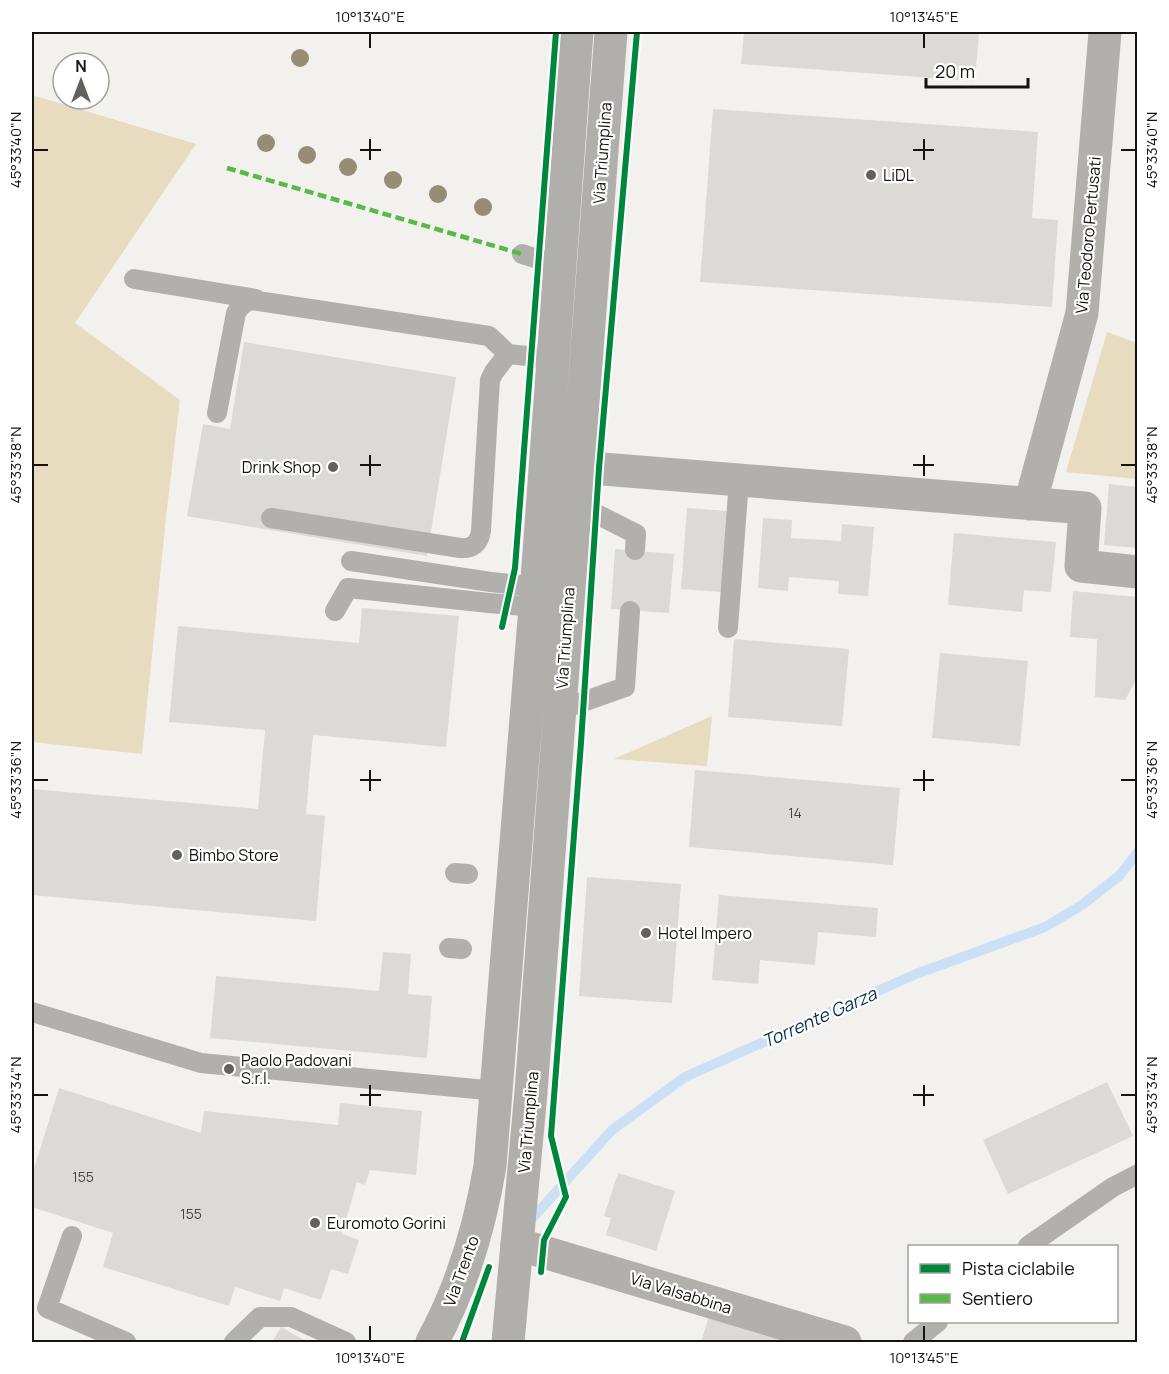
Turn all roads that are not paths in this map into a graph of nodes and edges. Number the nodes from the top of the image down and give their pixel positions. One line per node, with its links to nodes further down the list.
1 (577, 32): 5 (main road, Via Triumplina)
2 (611, 32): 11 (main road, Via Triumplina)
3 (1105, 32): 14 (street, Via Teodoro Pertusati)
4 (522, 254): 5 (lane)
5 (560, 266): 9 (main road, Via Triumplina)
6 (134, 279): 7 (lane)
7 (259, 300): 8 (lane); 10 (lane)
8 (508, 354): 9 (lane); 15 (lane)
9 (554, 359): 19 (main road, Via Triumplina)
10 (217, 413)
11 (578, 466): 12 (street); 13 (main road, Via Triumplina)
12 (739, 480): 14 (street); 22 (lane)
13 (575, 503): 16 (lane); 23 (main road, Via Triumplina)
14 (1030, 504): 18 (street)
15 (271, 518)
16 (635, 550)
17 (351, 561): 19 (lane)
18 (1137, 572)
19 (536, 597): 20 (lane); 25 (main road, Via Triumplina)
20 (335, 611)
21 (630, 611): 23 (lane)
22 (728, 628)
23 (560, 710): 29 (main road, Via Triumplina)
24 (32, 1012): 25 (lane)
25 (497, 1091): 27 (main road, Via Triumplina)
26 (1137, 1173): 30 (lane)
27 (485, 1197): 36 (main road, Via Trento)
28 (72, 1236): 31 (lane)
29 (517, 1244): 37 (main road, Via Triumplina); 38 (street, Via Valsabbina)
30 (1029, 1245)
31 (39, 1304): 33 (lane)
32 (937, 1323): 39 (lane)
33 (126, 1342)
34 (234, 1342): 35 (lane)
35 (346, 1342)
36 (432, 1342)
37 (508, 1342)
38 (845, 1342)
39 (913, 1342)

